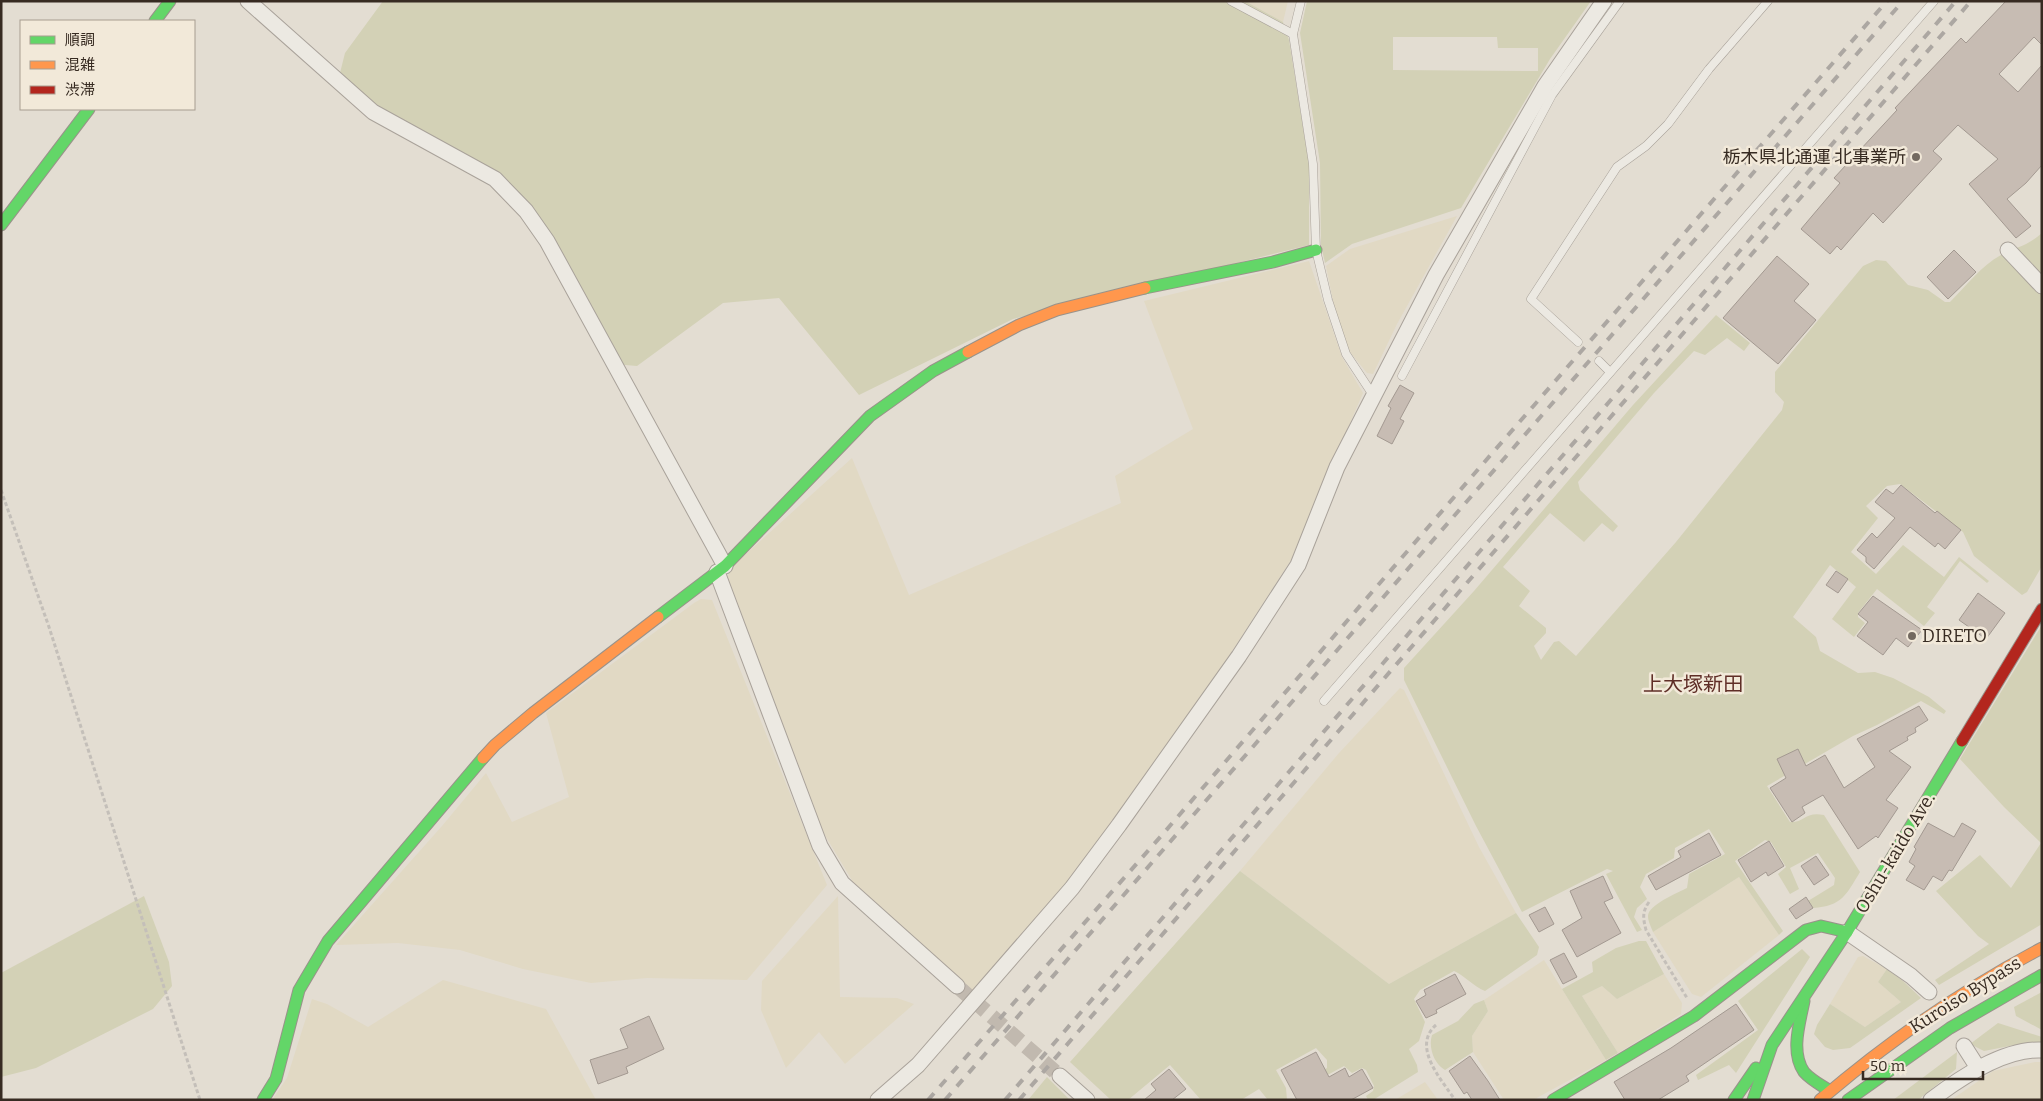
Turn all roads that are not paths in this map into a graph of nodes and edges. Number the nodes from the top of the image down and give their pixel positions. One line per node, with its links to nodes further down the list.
1 (170, 1): 9 (main road)
2 (248, 1): 21 (street)
3 (1231, 1): 10 (lane)
4 (1301, 1): 10 (lane)
5 (1604, 1): 20 (street)
6 (1620, 1): 19 (lane)
7 (1768, 1): 16 (lane)
8 (1934, 1): 18 (lane)
9 (156, 20)
10 (1293, 34): 13 (lane)
11 (88, 110): 12 (main road)
12 (1, 225)
13 (1316, 250): 20 (lane); 21 (main road)
14 (2008, 250): 15 (street)
15 (2042, 286)
16 (1578, 342)
17 (1599, 361): 18 (lane)
18 (1610, 372): 23 (lane)
19 (1402, 376)
20 (1373, 395): 37 (street)
21 (721, 569): 27 (street); 36 (main road)
22 (2042, 609): 24 (main road, Oshu-kaido Ave.)
23 (1324, 701)
24 (1847, 932): 28 (street); 29 (main road, Oshu-kaido Ave.); 39 (main road)
25 (2042, 948): 35 (main road, Kuroiso Bypass)
26 (2042, 974): 43 (main road, Kuroiso Bypass)
27 (957, 986)
28 (1929, 992)
29 (1804, 995): 30 (main road, Oshu-kaido Ave.); 35 (main road)
30 (1772, 1045): 40 (main road); 41 (main road, Oshu-kaido Ave.)
31 (1964, 1046): 33 (street)
32 (2042, 1050): 33 (street)
33 (1978, 1068): 44 (street)
34 (1060, 1076): 38 (street)
35 (1830, 1091): 42 (main road, Kuroiso Bypass)
36 (263, 1100)
37 (878, 1100)
38 (1086, 1100)
39 (1553, 1100)
40 (1734, 1100)
41 (1753, 1100)
42 (1820, 1100)
43 (1848, 1100)
44 (1931, 1100)

